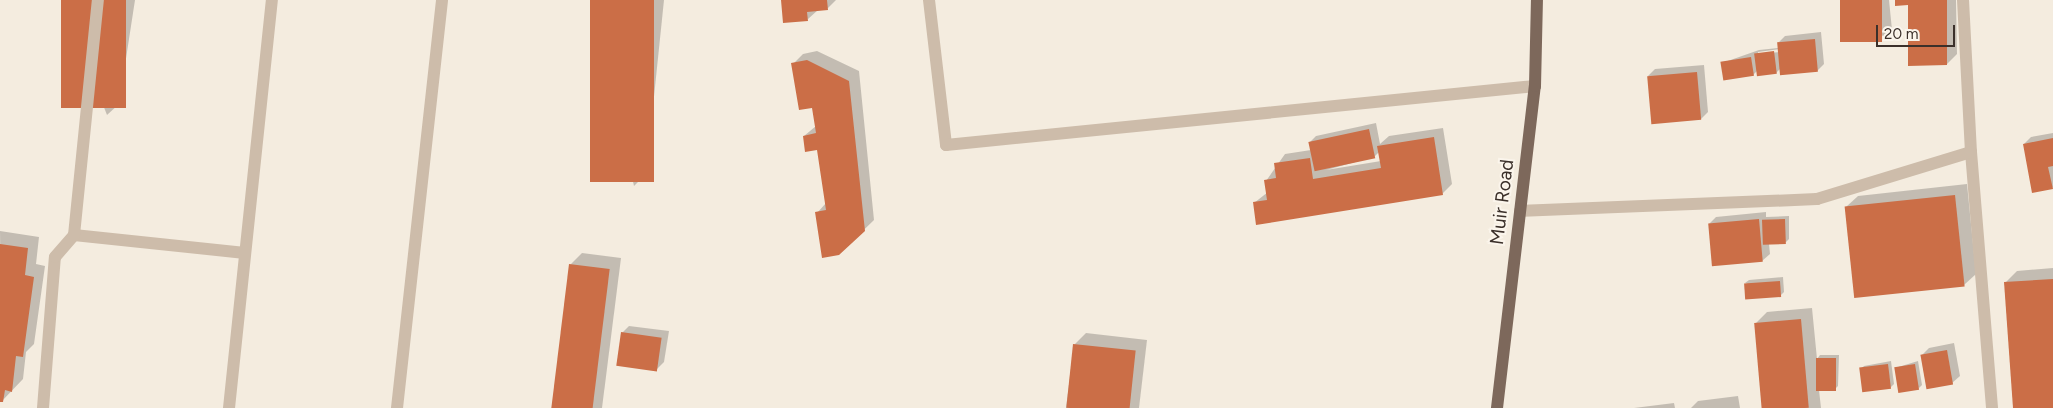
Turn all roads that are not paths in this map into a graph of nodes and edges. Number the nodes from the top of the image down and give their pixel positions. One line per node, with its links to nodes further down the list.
1 (98, 0): 10 (street)
2 (272, 0): 11 (street)
3 (442, 0): 14 (street)
4 (930, 0): 7 (street)
5 (1537, 0): 7 (main road, Muir Road)
6 (1963, 0): 8 (street)
7 (1534, 86): 9 (main road, Muir Road)
8 (1971, 152): 9 (street); 16 (street)
9 (1520, 211): 15 (main road, Muir Road)
10 (74, 235): 11 (street); 12 (street)
11 (245, 254): 13 (street)
12 (43, 408)
13 (229, 408)
14 (397, 408)
15 (1497, 408)
16 (1992, 408)

